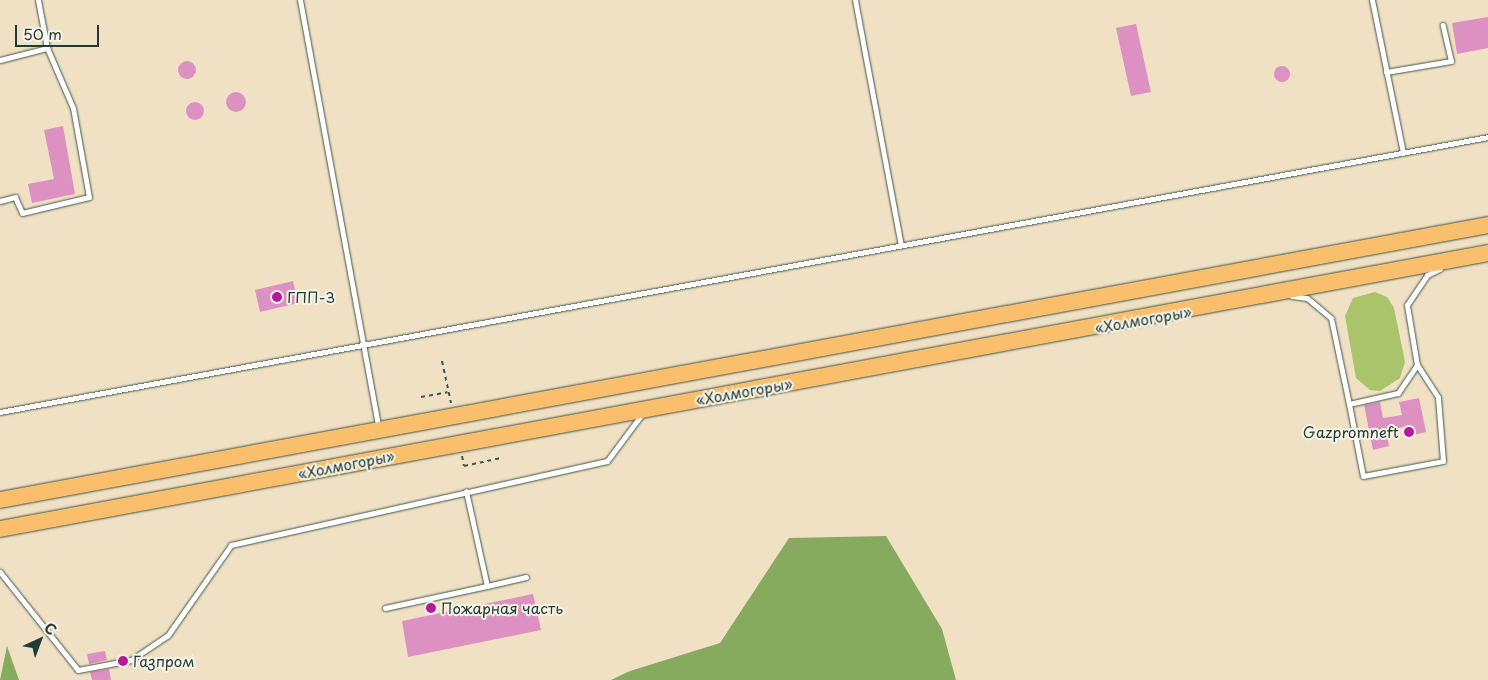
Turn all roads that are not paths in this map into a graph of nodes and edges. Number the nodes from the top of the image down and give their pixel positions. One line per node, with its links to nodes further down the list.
1 (38, 0): 6 (lane)
2 (300, 0): 17 (lane)
3 (855, 0): 13 (lane)
4 (1372, 0): 8 (lane)
5 (1444, 25): 8 (lane)
6 (47, 48): 7 (lane); 11 (lane)
7 (0, 60)
8 (1386, 72): 10 (lane)
9 (1488, 137): 10 (lane)
10 (1403, 152): 13 (lane)
11 (0, 201)
12 (1488, 225): 19 (highway, «Холмогоры»)
13 (901, 245): 17 (lane)
14 (1488, 253): 15 (highway, «Холмогоры»)
15 (1466, 257): 16 (highway, «Холмогоры»); 18 (lane)
16 (1279, 294): 20 (lane); 21 (highway, «Холмогоры»)
17 (363, 345): 22 (lane); 23 (lane)
18 (1417, 365): 20 (lane); 20 (lane)
19 (640, 382): 21 (highway); 23 (highway, «Холмогоры»)
20 (1349, 404)
21 (645, 410): 24 (lane); 26 (highway, «Холмогоры»)
22 (0, 412)
23 (378, 429): 25 (highway, «Холмогоры»)
24 (466, 492): 27 (lane); 29 (lane)
25 (0, 500)
26 (0, 529)
27 (0, 572)
28 (526, 577): 29 (lane)
29 (487, 586): 30 (lane)
30 (384, 608)

